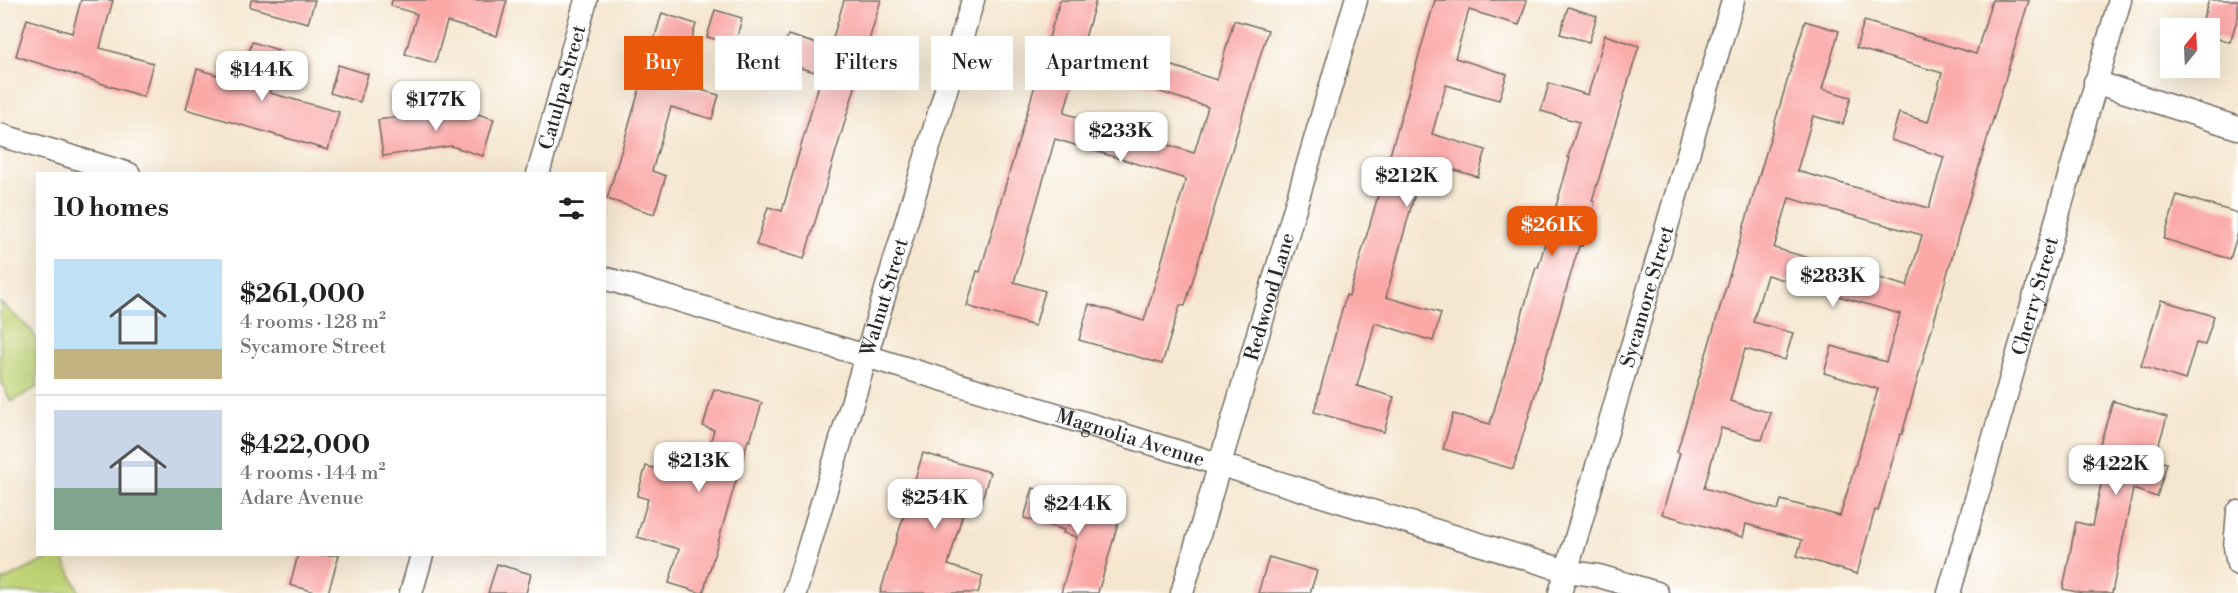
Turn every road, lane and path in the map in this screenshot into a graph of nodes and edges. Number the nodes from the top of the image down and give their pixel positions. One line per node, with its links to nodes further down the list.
1 (586, 0): 10 (street, Catulpa Street)
2 (973, 0): 12 (street, Walnut Street)
3 (1356, 0): 13 (street, Redwood Lane)
4 (1733, 0): 17 (street, Sycamore Street)
5 (2120, 0): 6 (street, Cherry Street)
6 (2096, 82): 7 (street); 23 (street, Cherry Street)
7 (2238, 129)
8 (0, 135): 9 (street)
9 (122, 172)
10 (539, 172)
11 (606, 279): 12 (street, Magnolia Avenue)
12 (866, 356): 13 (street, Magnolia Avenue); 19 (street, Walnut Street)
13 (1218, 463): 17 (street, Magnolia Avenue); 20 (street, Redwood Lane)
14 (2238, 512): 16 (street)
15 (423, 556): 18 (street)
16 (2238, 564)
17 (1567, 571): 21 (street, Sycamore Street); 22 (street, Magnolia Avenue)
18 (411, 593)
19 (795, 593)
20 (1182, 593)
21 (1560, 593)
22 (1657, 593)
23 (1949, 593)

